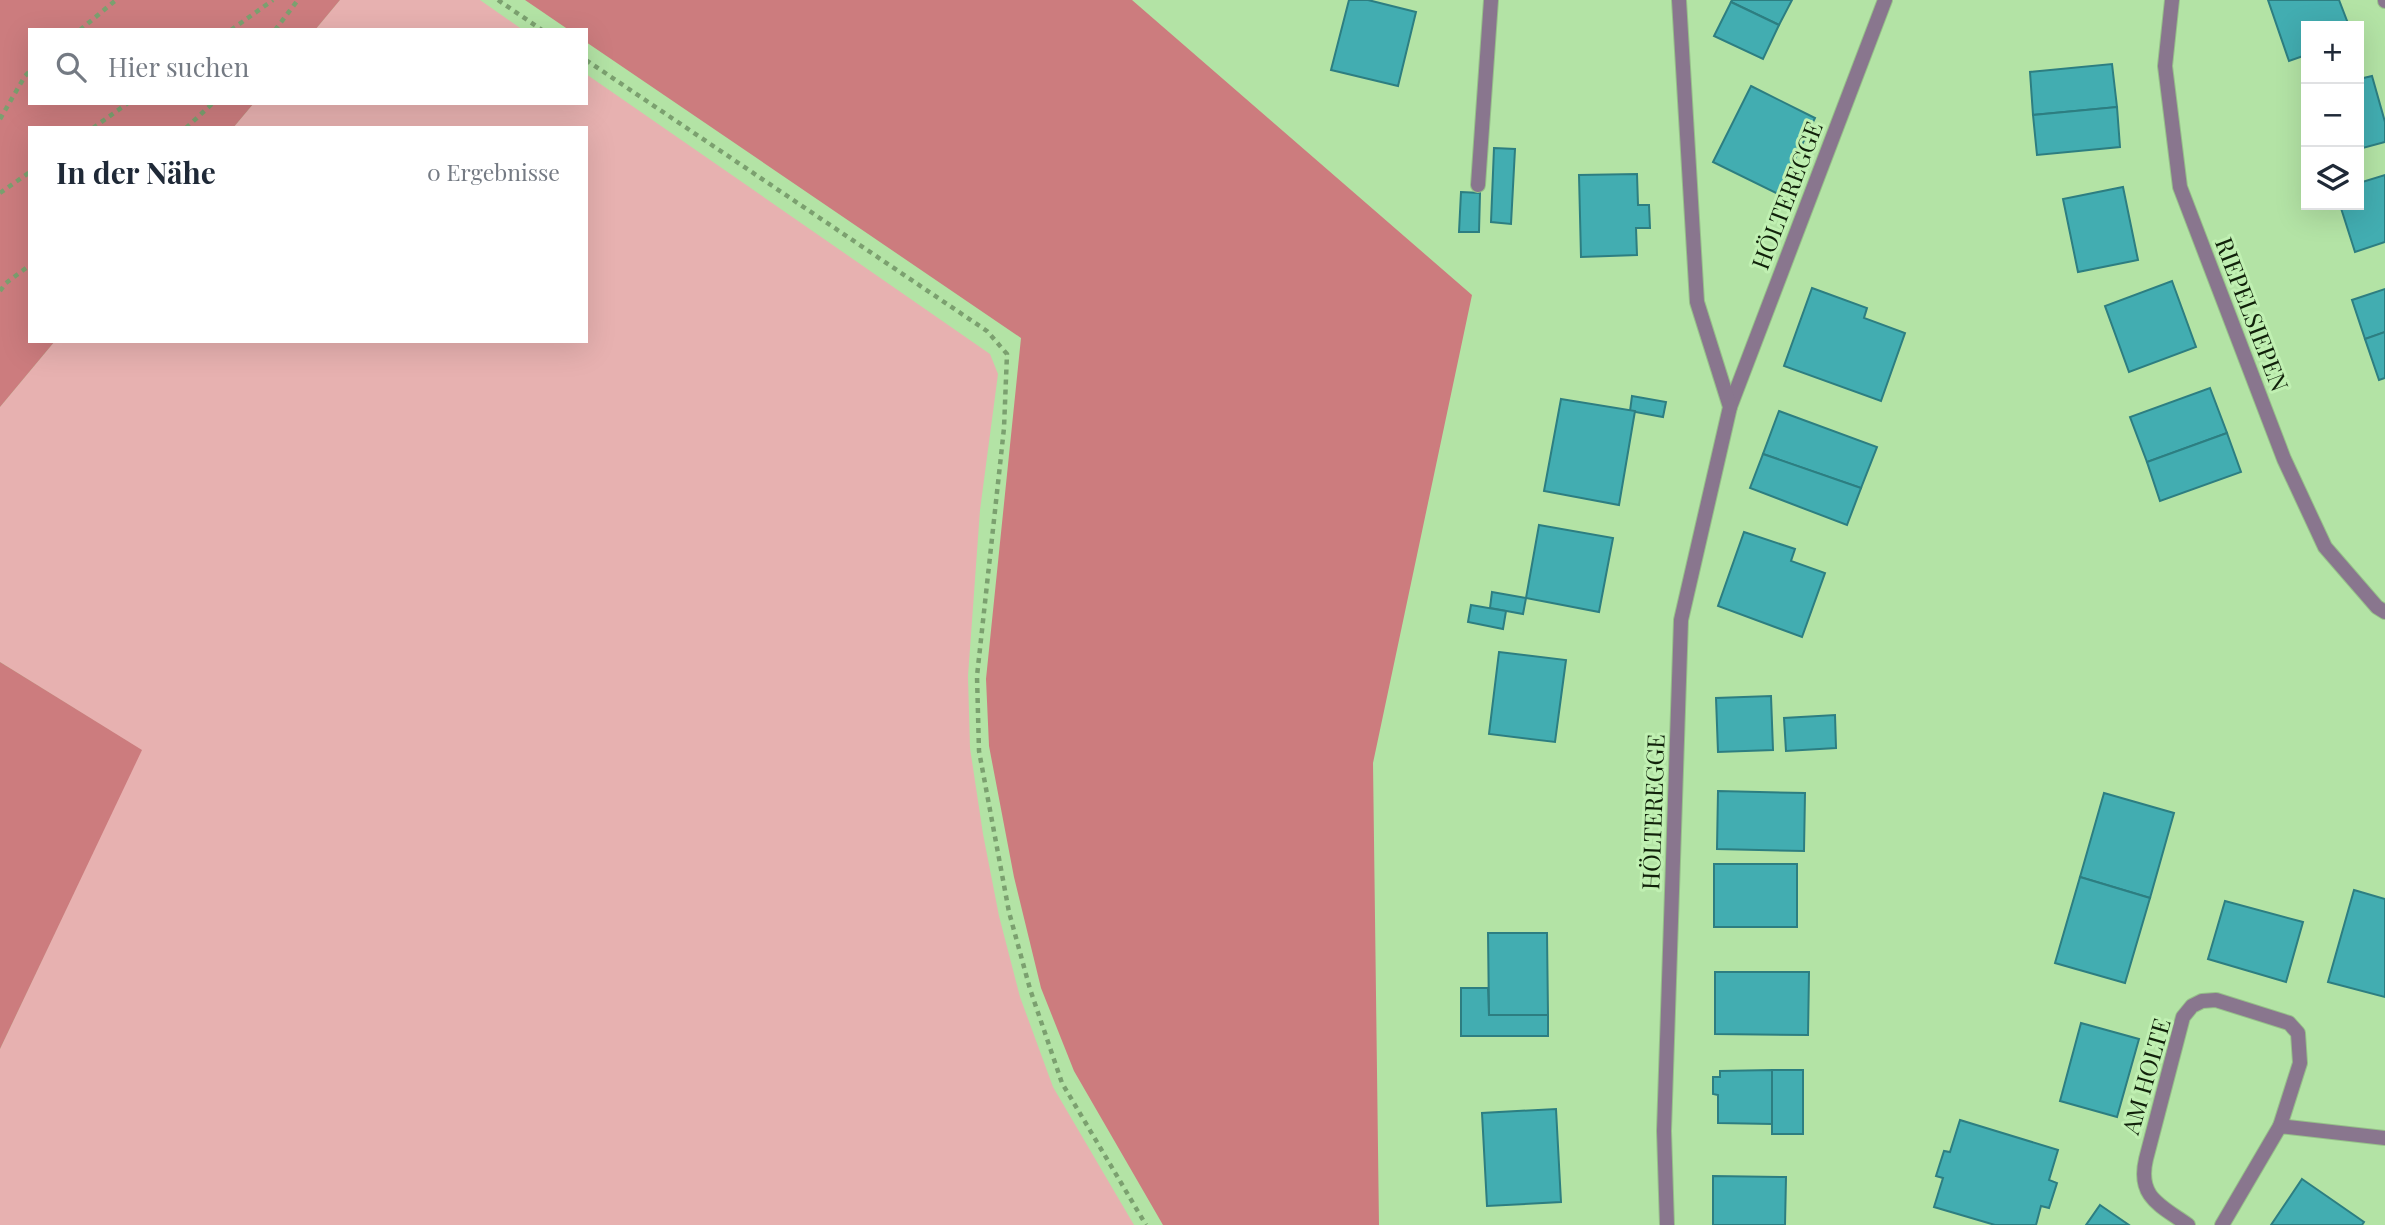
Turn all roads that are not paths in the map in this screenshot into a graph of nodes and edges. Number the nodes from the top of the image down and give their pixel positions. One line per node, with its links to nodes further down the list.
1 (1491, 0): 5 (street)
2 (1679, 0): 6 (street)
3 (1885, 0): 6 (street, HÖLTEREGGE)
4 (2172, 0): 7 (street, RIEPELSIEPEN)
5 (1478, 185)
6 (1730, 407): 10 (street, HÖLTEREGGE)
7 (2385, 612)
8 (2280, 1126): 9 (street); 11 (street, AM HOLTE); 12 (street, AM HOLTE)
9 (2385, 1138)
10 (1667, 1225)
11 (2188, 1225)
12 (2222, 1225)

